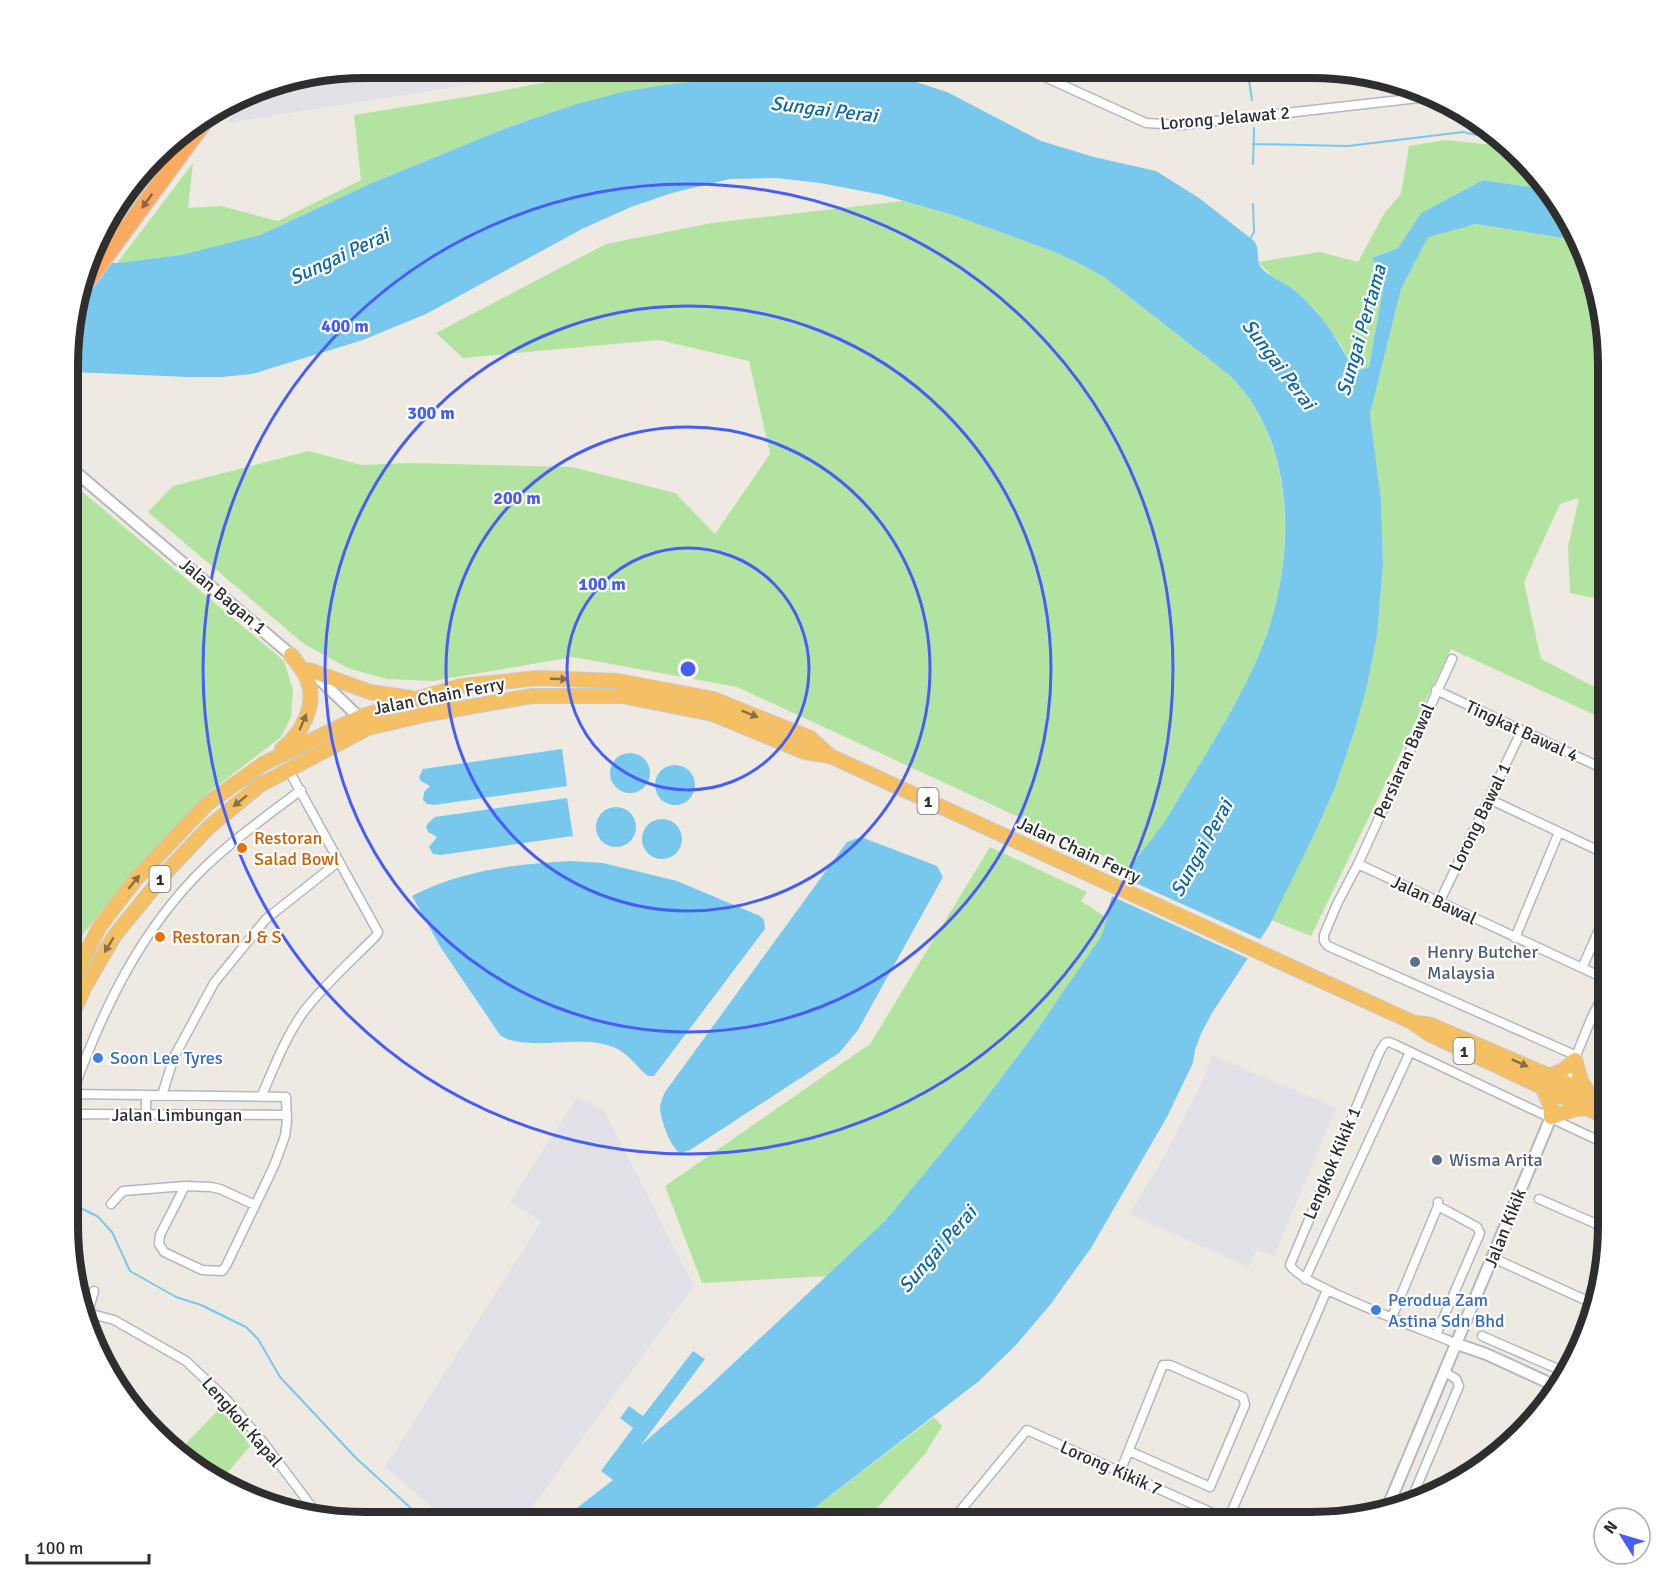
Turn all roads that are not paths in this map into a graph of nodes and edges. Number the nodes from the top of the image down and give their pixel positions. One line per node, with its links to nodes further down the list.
1 (1047, 78): 2 (street, Lorong Jelawat 2)
2 (1416, 98)
3 (198, 131): 4 (highway, one-way to 4)
4 (92, 277)
5 (78, 474): 6 (street, Jalan Bagan 1)
6 (291, 655): 8 (street, Jalan Bagan 1); 14 (highway, one-way to 6)
7 (1452, 659): 9 (street, Persiaran Bawal)
8 (309, 670): 10 (highway); 11 (street, Jalan Bagan 1)
9 (1436, 690): 12 (street, Tingkat Bawal 4); 22 (street, Persiaran Bawal)
10 (416, 699): 11 (highway, Jalan Chain Ferry / 1); 13 (highway, Jalan Chain Ferry / 1, one-way to 13)
11 (364, 723): 13 (highway, Jalan Chain Ferry / 1); 14 (highway, Jalan Chain Ferry / 1); 16 (highway, Jalan Chain Ferry / 1)
12 (1521, 732): 15 (street, Tingkat Bawal 4); 18 (street, Lorong Bawal 1)
13 (830, 756): 34 (highway, Jalan Chain Ferry / 1)
14 (263, 764): 26 (highway, Jalan Chain Ferry / 1, one-way to 14)
15 (1598, 767)
16 (288, 769): 17 (street); 29 (highway, Jalan Chain Ferry / 1, one-way to 29)
17 (301, 790): 21 (street); 33 (street)
18 (1489, 799): 19 (street); 23 (street, Lorong Bawal 1)
19 (1559, 832): 20 (street); 25 (street)
20 (1598, 850)
21 (338, 862): 39 (street); 40 (street)
22 (1358, 864): 23 (street, Jalan Bawal); 32 (street)
23 (1439, 903): 25 (street, Jalan Bawal)
24 (1598, 932): 27 (street)
25 (1515, 938): 27 (street, Jalan Bawal)
26 (78, 967)
27 (1582, 968): 28 (street, Jalan Bawal)
28 (1598, 975)
29 (78, 1002)
30 (1598, 1005): 32 (street, Jalan Kikik)
31 (1410, 1052): 48 (street); 56 (street, Lengkok Kikik 1); 56 (street, Lengkok Kikik 1)
32 (1576, 1058): 34 (highway); 35 (street, Jalan Kikik); 36 (highway)
33 (78, 1074)
34 (1546, 1082): 35 (highway, Jalan Chain Ferry / 1); 42 (highway, Jalan Chain Ferry / 1); 48 (highway)
35 (1566, 1083): 36 (highway, Jalan Chain Ferry / 1); 42 (street, Jalan Kikik)
36 (1588, 1092): 41 (highway, Jalan Chain Ferry / 1)
37 (78, 1094): 38 (street, Jalan Limbungan)
38 (146, 1095): 39 (street, Jalan Limbungan); 46 (street)
39 (162, 1095): 40 (street, Jalan Limbungan)
40 (261, 1096): 47 (street, Jalan Limbungan)
41 (1598, 1096)
42 (1560, 1097): 43 (highway, Jalan Chain Ferry / 1); 48 (street, Jalan Kikik)
43 (1586, 1108): 44 (highway, Jalan Chain Ferry / 1); 48 (highway)
44 (1598, 1113)
45 (78, 1114): 46 (street, Jalan Limbungan)
46 (146, 1114): 47 (street, Jalan Limbungan)
47 (287, 1115): 53 (street)
48 (1551, 1118): 49 (street); 55 (street, Jalan Kikik)
49 (1598, 1140)
50 (185, 1186): 52 (street); 53 (street); 53 (street)
51 (1539, 1199): 54 (street)
52 (111, 1204)
53 (255, 1205)
54 (1598, 1225)
55 (1493, 1258): 59 (street); 66 (street, Jalan Kikik)
56 (1305, 1279): 57 (street)
57 (1327, 1290): 62 (street); 78 (street)
58 (94, 1291): 60 (street)
59 (1588, 1300)
60 (90, 1306)
61 (92, 1314): 75 (street, Lengkok Kapal)
62 (1392, 1317): 63 (street); 63 (street, Jalan Kikik)
63 (1436, 1335): 66 (street)
64 (1482, 1336): 65 (street)
65 (1493, 1340): 67 (street); 68 (street)
66 (1457, 1344): 67 (street); 69 (street, Jalan Kikik)
67 (1486, 1354): 70 (street)
68 (1560, 1370)
69 (1445, 1372): 73 (street); 74 (street, Jalan Kikik)
70 (1551, 1384)
71 (1129, 1451): 71 (street); 72 (street)
72 (1120, 1472): 76 (street, Lorong Kikik 7); 77 (street, Lorong Kikik 7)
73 (1415, 1492)
74 (1390, 1500)
75 (310, 1506)
76 (959, 1512)
77 (1207, 1512)
78 (1231, 1512)

